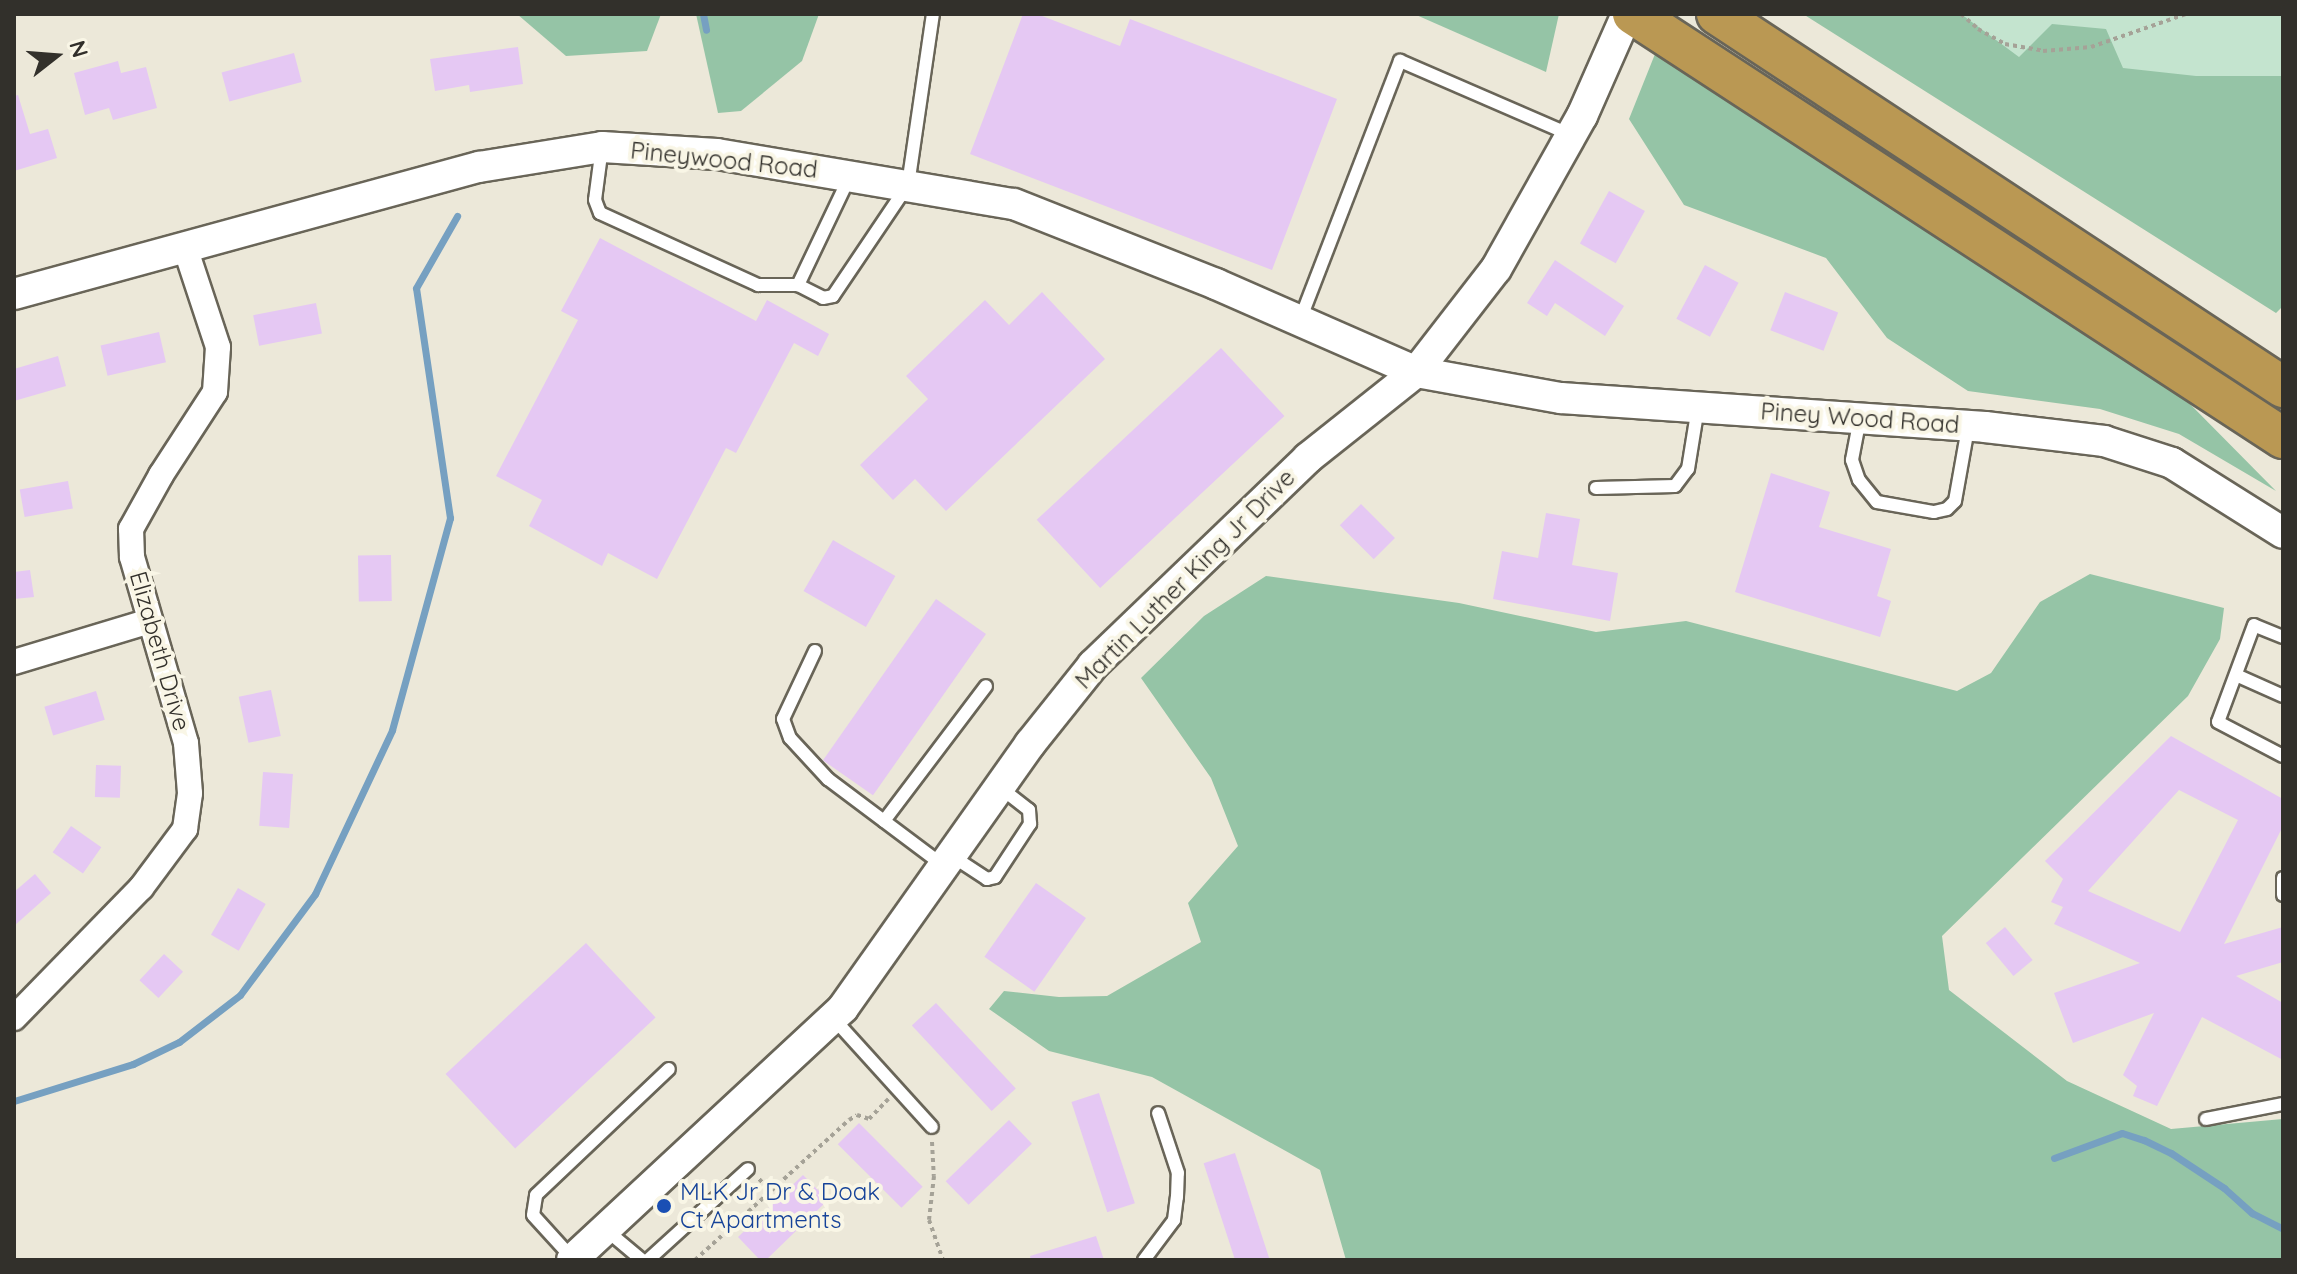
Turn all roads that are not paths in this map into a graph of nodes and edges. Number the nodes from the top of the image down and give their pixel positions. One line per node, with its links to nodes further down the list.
1 (933, 14): 8 (lane)
2 (1627, 14): 5 (street, Martin Luther King Jr Drive)
3 (1633, 14): 18 (highway)
4 (1717, 14): 14 (highway)
5 (1576, 126): 12 (lane); 13 (street, Martin Luther King Jr Drive)
6 (602, 147): 7 (street, Pineywood Road); 9 (street, Pineywood Road); 10 (lane)
7 (851, 175): 8 (street, Pineywood Road); 10 (lane)
8 (908, 185): 10 (lane); 12 (street, Pineywood Road)
9 (185, 247): 11 (street, Pineywood Road); 21 (street, Elizabeth Drive)
10 (798, 285)
11 (14, 294)
12 (1300, 320): 13 (street, Pineywood Road)
13 (1416, 372): 15 (street, Piney Wood Road); 29 (street, Martin Luther King Jr Drive)
14 (2283, 387)
15 (1698, 407): 16 (street, Piney Wood Road); 19 (lane)
16 (1860, 418): 17 (street, Piney Wood Road); 17 (lane)
17 (1969, 426): 20 (street, Piney Wood Road)
18 (2283, 438)
19 (1596, 488)
20 (2283, 533)
21 (150, 621): 24 (street); 34 (street, Elizabeth Drive)
22 (2283, 637): 25 (lane)
23 (815, 651): 30 (lane)
24 (14, 662)
25 (2236, 675): 27 (lane); 28 (lane)
26 (986, 686): 30 (lane)
27 (2283, 696)
28 (2283, 756)
29 (1000, 787): 31 (street, Martin Luther King Jr Drive); 31 (lane)
30 (884, 821): 31 (lane)
31 (949, 861): 35 (street, Martin Luther King Jr Drive)
32 (2283, 878): 33 (lane)
33 (2283, 895)
34 (14, 1018)
35 (833, 1018): 40 (lane); 42 (street, Martin Luther King Jr Drive)
36 (669, 1069): 43 (lane)
37 (2283, 1104): 39 (lane)
38 (1158, 1113): 45 (lane)
39 (2206, 1119)
40 (932, 1127)
41 (748, 1169): 44 (lane)
42 (605, 1229): 43 (street, Martin Luther King Jr Drive); 44 (lane)
43 (573, 1260)
44 (645, 1260)
45 (1144, 1260)

